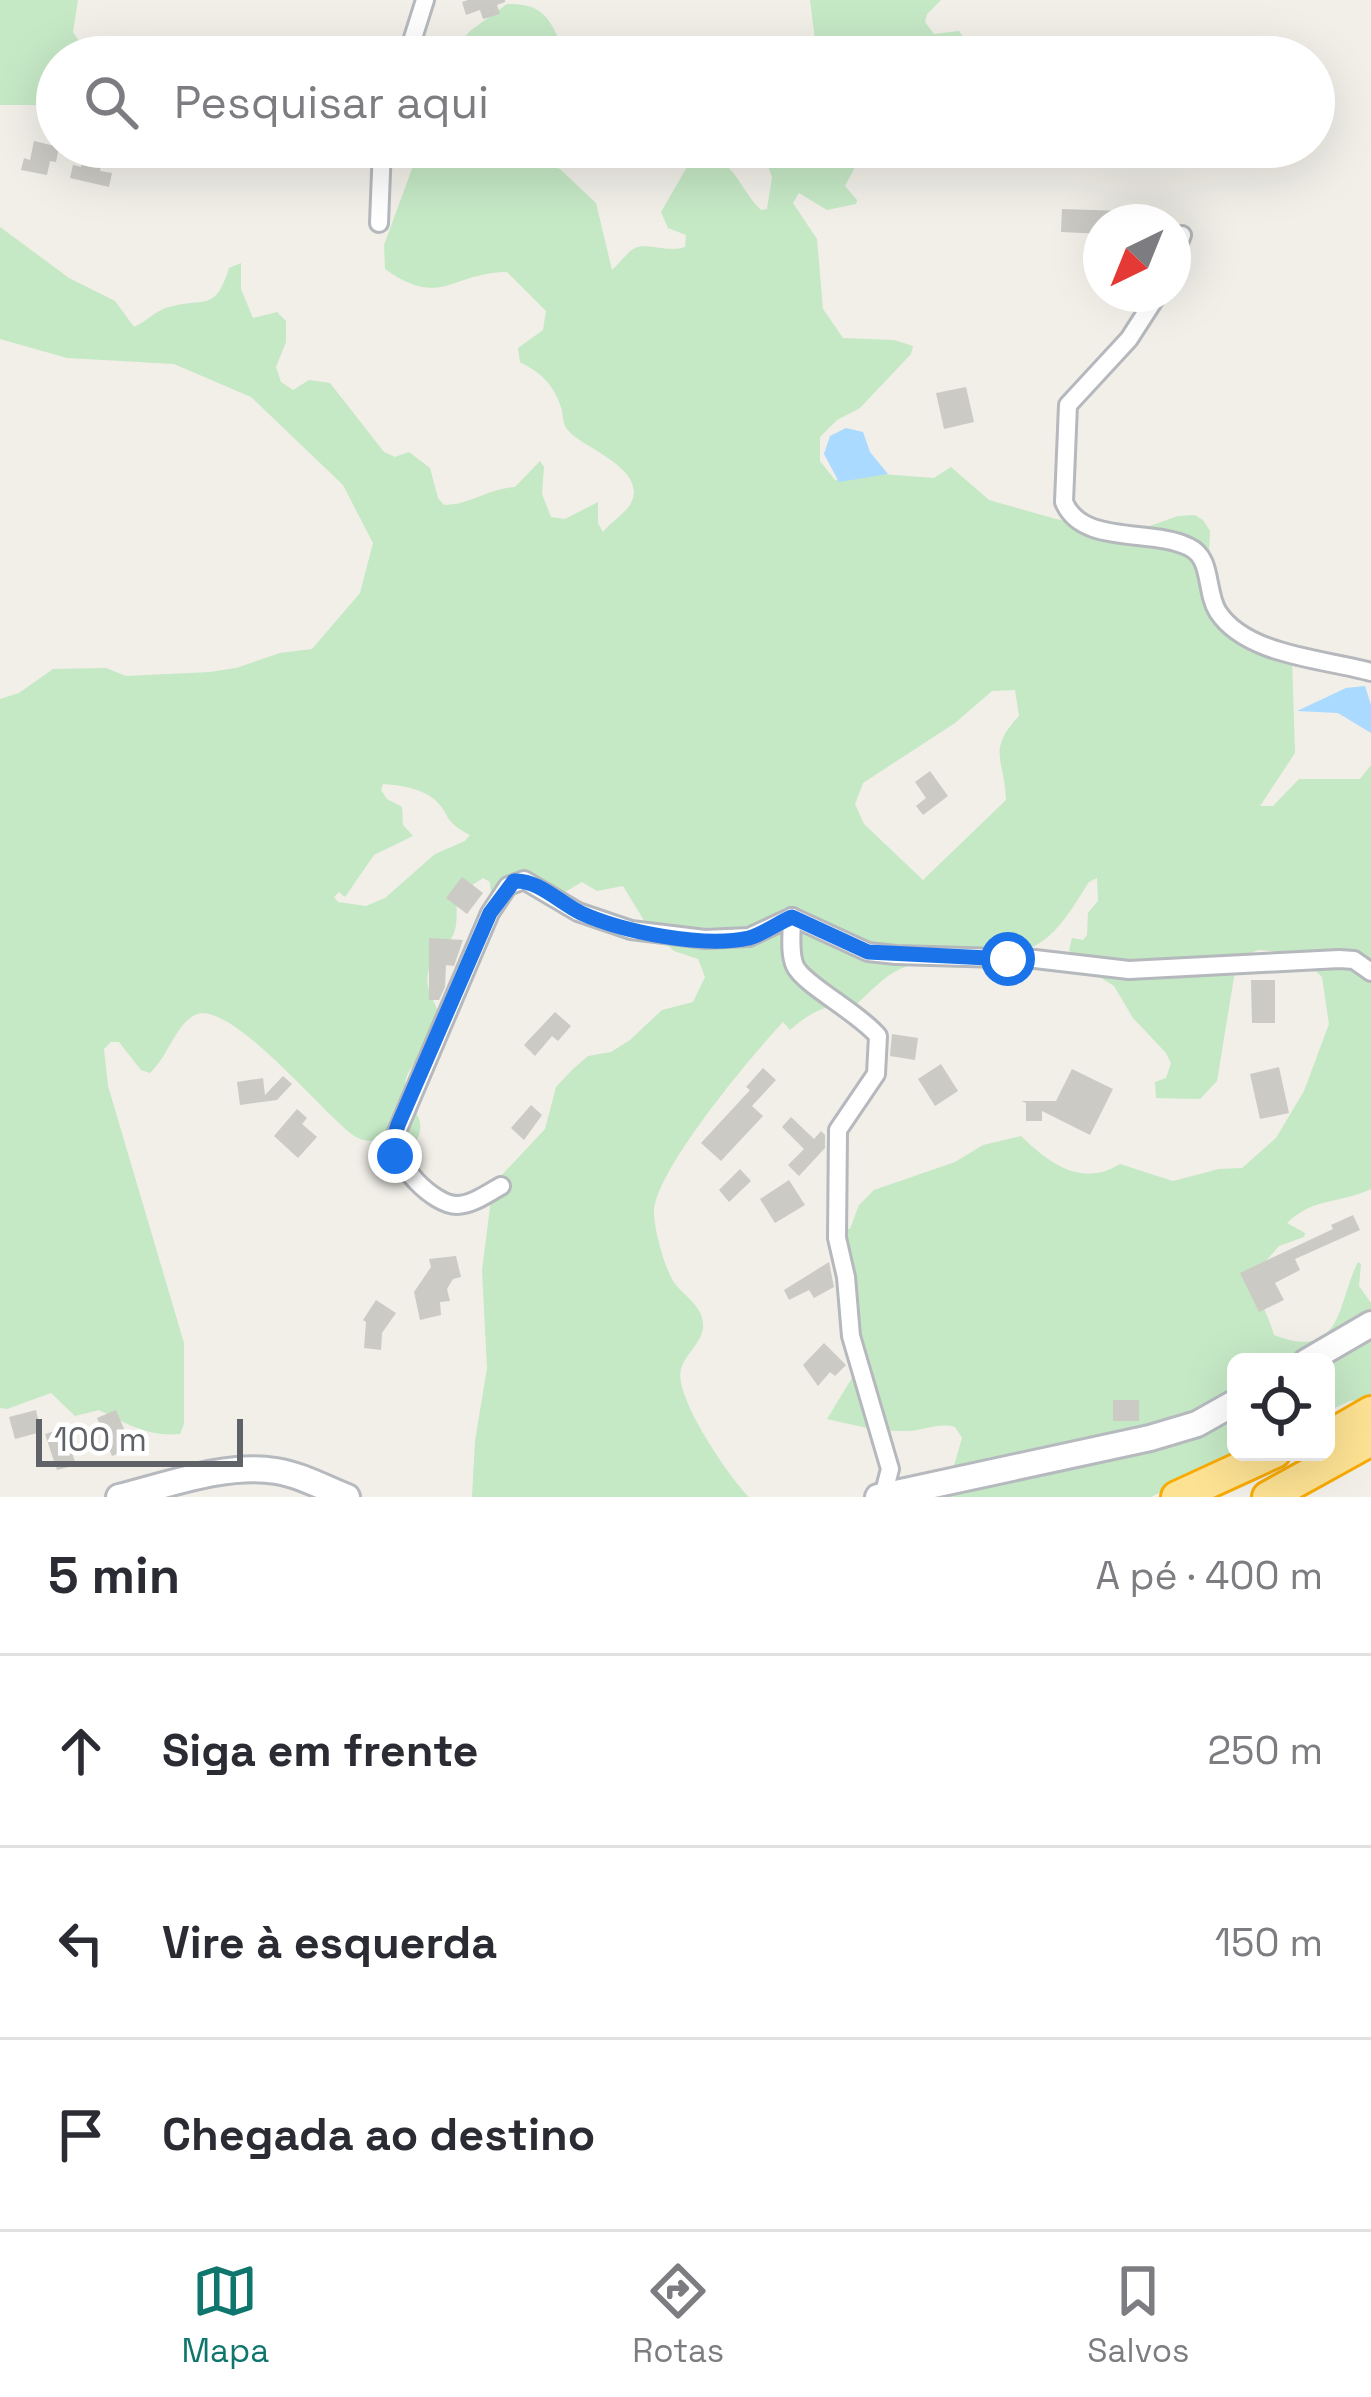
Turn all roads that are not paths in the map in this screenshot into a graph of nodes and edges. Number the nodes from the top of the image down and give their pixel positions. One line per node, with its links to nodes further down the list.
1 (424, 0): 2 (street)
2 (413, 36)
3 (381, 168): 4 (street)
4 (380, 223)
5 (1146, 312): 6 (street)
6 (1371, 672)
7 (792, 917): 8 (street); 9 (street); 18 (street)
8 (1371, 972)
9 (501, 1186)
10 (1371, 1324): 11 (street)
11 (1321, 1353)
12 (1227, 1407): 18 (street)
13 (1371, 1412): 14 (highway)
14 (1335, 1433)
15 (1367, 1444): 23 (highway)
16 (1255, 1461): 21 (highway)
17 (1286, 1461): 22 (highway)
18 (880, 1496)
19 (119, 1497): 20 (street)
20 (347, 1497)
21 (1177, 1497)
22 (1224, 1497)
23 (1268, 1497)

